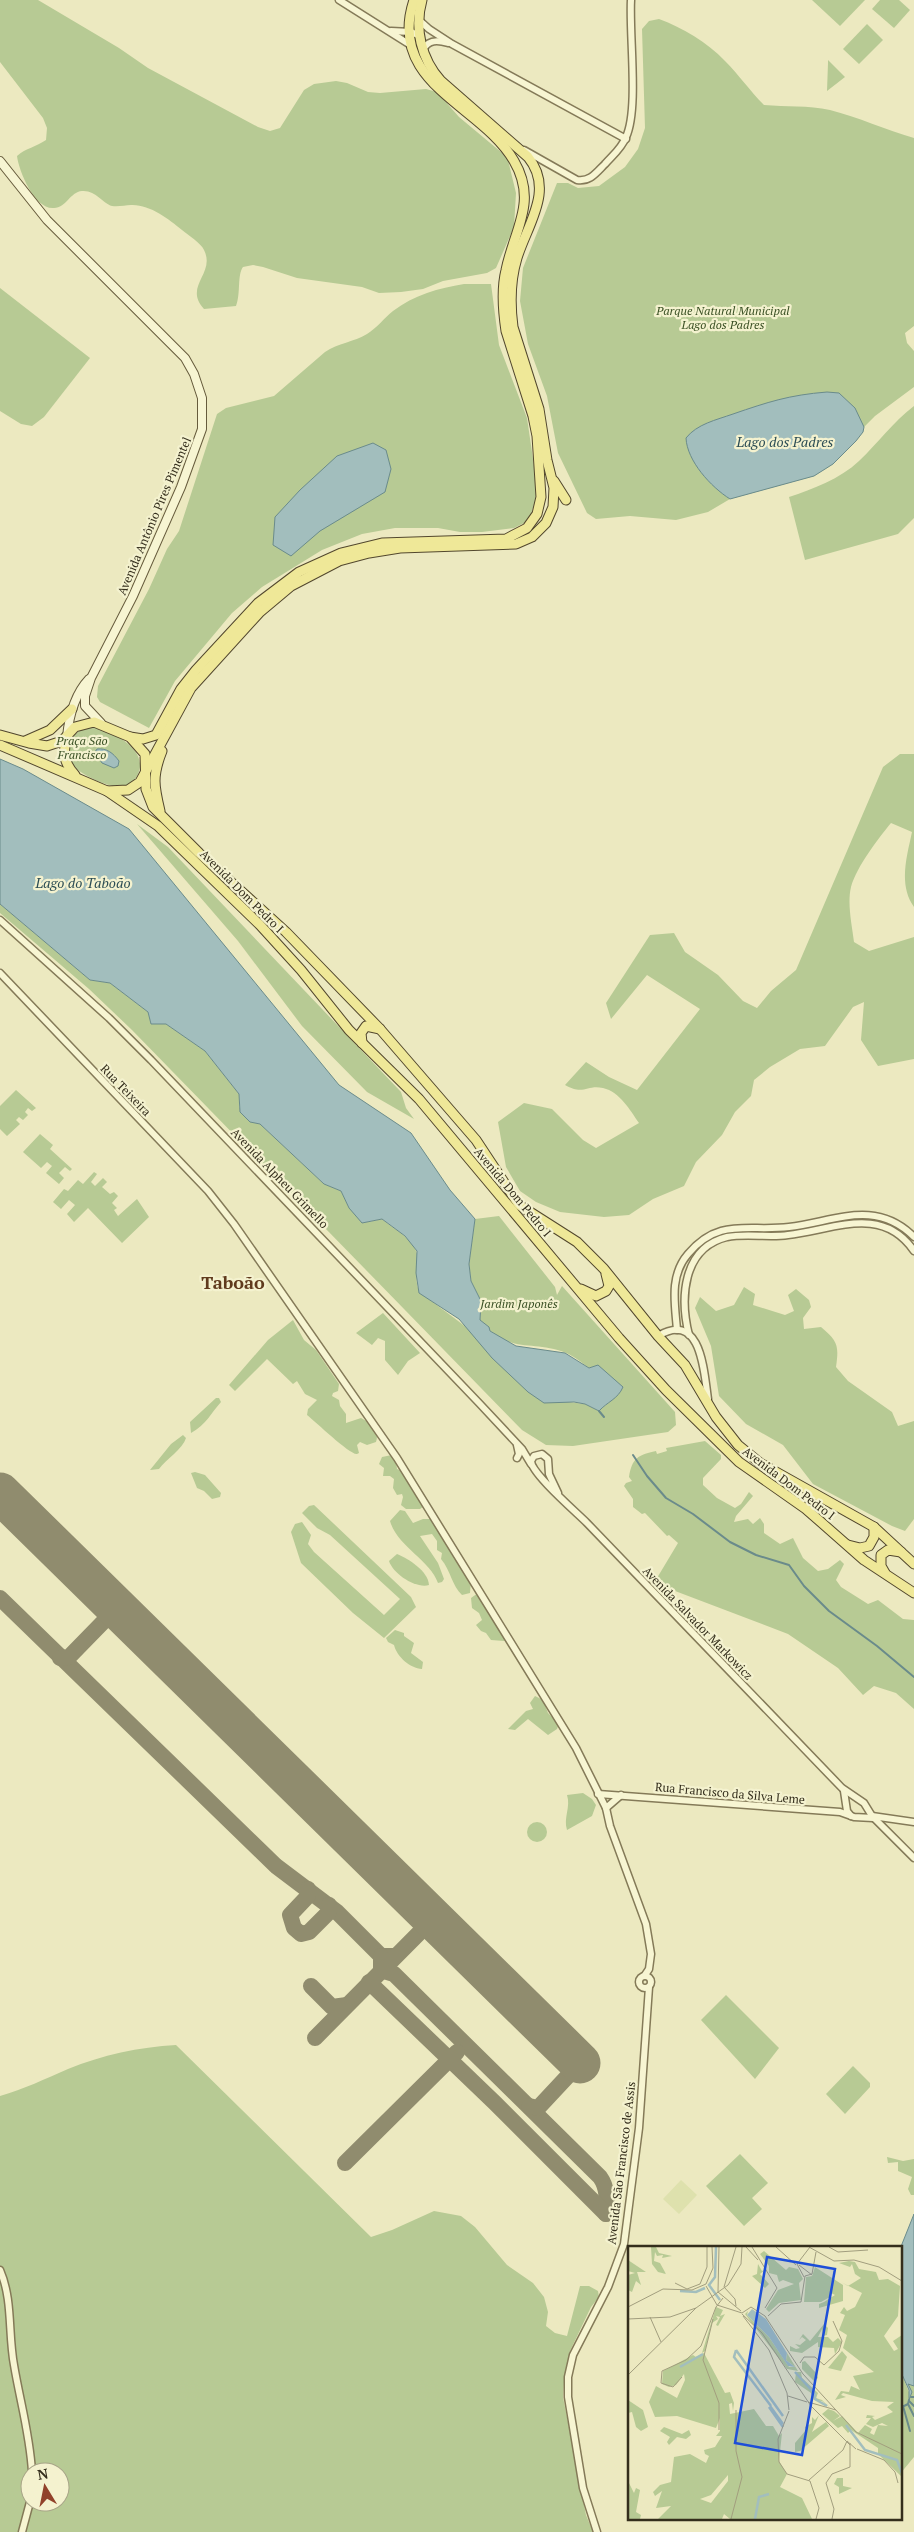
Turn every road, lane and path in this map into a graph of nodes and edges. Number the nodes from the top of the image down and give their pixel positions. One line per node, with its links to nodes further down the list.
1 (339, 0): 6 (street)
2 (414, 0): 7 (main road)
3 (422, 0): 5 (main road)
4 (630, 0): 12 (street)
5 (419, 20): 8 (main road); 9 (street)
6 (390, 31): 7 (street); 10 (street)
7 (411, 32): 8 (street); 10 (main road)
8 (420, 36): 11 (main road)
9 (452, 44): 11 (street); 12 (street)
10 (412, 46): 17 (main road)
11 (422, 51): 13 (main road)
12 (626, 139): 15 (street)
13 (516, 145): 15 (street); 16 (main road)
14 (0, 161): 25 (main road, Avenida Antônio Pires Pimentel)
15 (554, 168): 16 (street)
16 (538, 170): 17 (main road); 18 (main road); 19 (main road)
17 (520, 175): 18 (main road)
18 (524, 186): 21 (main road)
19 (553, 481): 20 (main road); 22 (main road)
20 (555, 494): 21 (main road); 24 (main road)
21 (541, 497): 23 (main road)
22 (566, 500)
23 (539, 508): 24 (main road); 31 (main road)
24 (548, 519): 28 (main road)
25 (91, 678): 26 (main road, Avenida Antônio Pires Pimentel); 27 (main road, Avenida Antônio Pires Pimentel)
26 (72, 709): 30 (main road, Avenida Antônio Pires Pimentel); 32 (main road)
27 (101, 723): 30 (main road); 31 (main road, Avenida Dom Pedro I)
28 (168, 732): 34 (main road); 37 (main road)
29 (0, 735): 32 (main road)
30 (67, 737): 32 (main road); 35 (main road)
31 (130, 737): 34 (main road, Avenida Dom Pedro I)
32 (22, 742)
33 (0, 745): 35 (main road, Avenida Dom Pedro I)
34 (144, 775): 36 (main road); 37 (main road, Avenida Dom Pedro I)
35 (76, 776): 36 (main road, Avenida Dom Pedro I)
36 (107, 791): 41 (main road, Avenida Dom Pedro I)
37 (160, 814): 40 (main road, Avenida Dom Pedro I)
38 (0, 920): 50 (street, Avenida Alpheu Grimello)
39 (0, 974): 63 (street, Rua Teixeira)
40 (380, 1029): 41 (main road); 44 (main road, Avenida Dom Pedro I)
41 (362, 1043): 45 (main road, Avenida Dom Pedro I)
42 (914, 1237): 46 (street)
43 (914, 1251): 47 (street)
44 (604, 1269): 45 (main road); 48 (main road, Avenida Dom Pedro I)
45 (576, 1286): 57 (main road, Avenida Dom Pedro I)
46 (677, 1330): 47 (street); 48 (street)
47 (689, 1335): 49 (street)
48 (658, 1336): 49 (main road, Avenida Dom Pedro I)
49 (708, 1405): 56 (main road, Avenida Dom Pedro I)
50 (516, 1444): 51 (street); 52 (street, Avenida Alpheu Grimello)
51 (517, 1458)
52 (531, 1464): 53 (street); 54 (street)
53 (549, 1468): 54 (street); 55 (street)
54 (536, 1472): 55 (street, Avenida Salvador Markowicz)
55 (558, 1493): 62 (street, Avenida Salvador Markowicz)
56 (874, 1527): 57 (main road); 58 (main road, Avenida Dom Pedro I)
57 (848, 1545): 60 (main road, Avenida Dom Pedro I)
58 (904, 1553): 59 (main road, Avenida Dom Pedro I); 60 (main road)
59 (914, 1564)
60 (886, 1574): 61 (main road, Avenida Dom Pedro I)
61 (914, 1593)
62 (844, 1790): 65 (street, Avenida Salvador Markowicz); 66 (street)
63 (598, 1794): 64 (street, Rua Francisco da Silva Leme); 68 (street)
64 (621, 1795): 68 (street); 69 (street, Rua Francisco da Silva Leme)
65 (857, 1799): 66 (street); 67 (street)
66 (848, 1804): 69 (street); 70 (street)
67 (866, 1807): 71 (street); 72 (street)
68 (606, 1808): 81 (street, Avenida São Francisco de Assis)
69 (836, 1812): 70 (street, Rua Francisco da Silva Leme)
70 (851, 1816): 71 (street)
71 (861, 1816): 72 (street)
72 (873, 1817): 73 (street); 75 (street)
73 (893, 1821): 74 (street); 75 (street)
74 (914, 1822)
75 (888, 1832): 76 (street)
76 (914, 1858)
77 (0, 2270): 78 (street)
78 (31, 2462)
79 (27, 2512): 80 (street)
80 (22, 2532)
81 (597, 2532)

